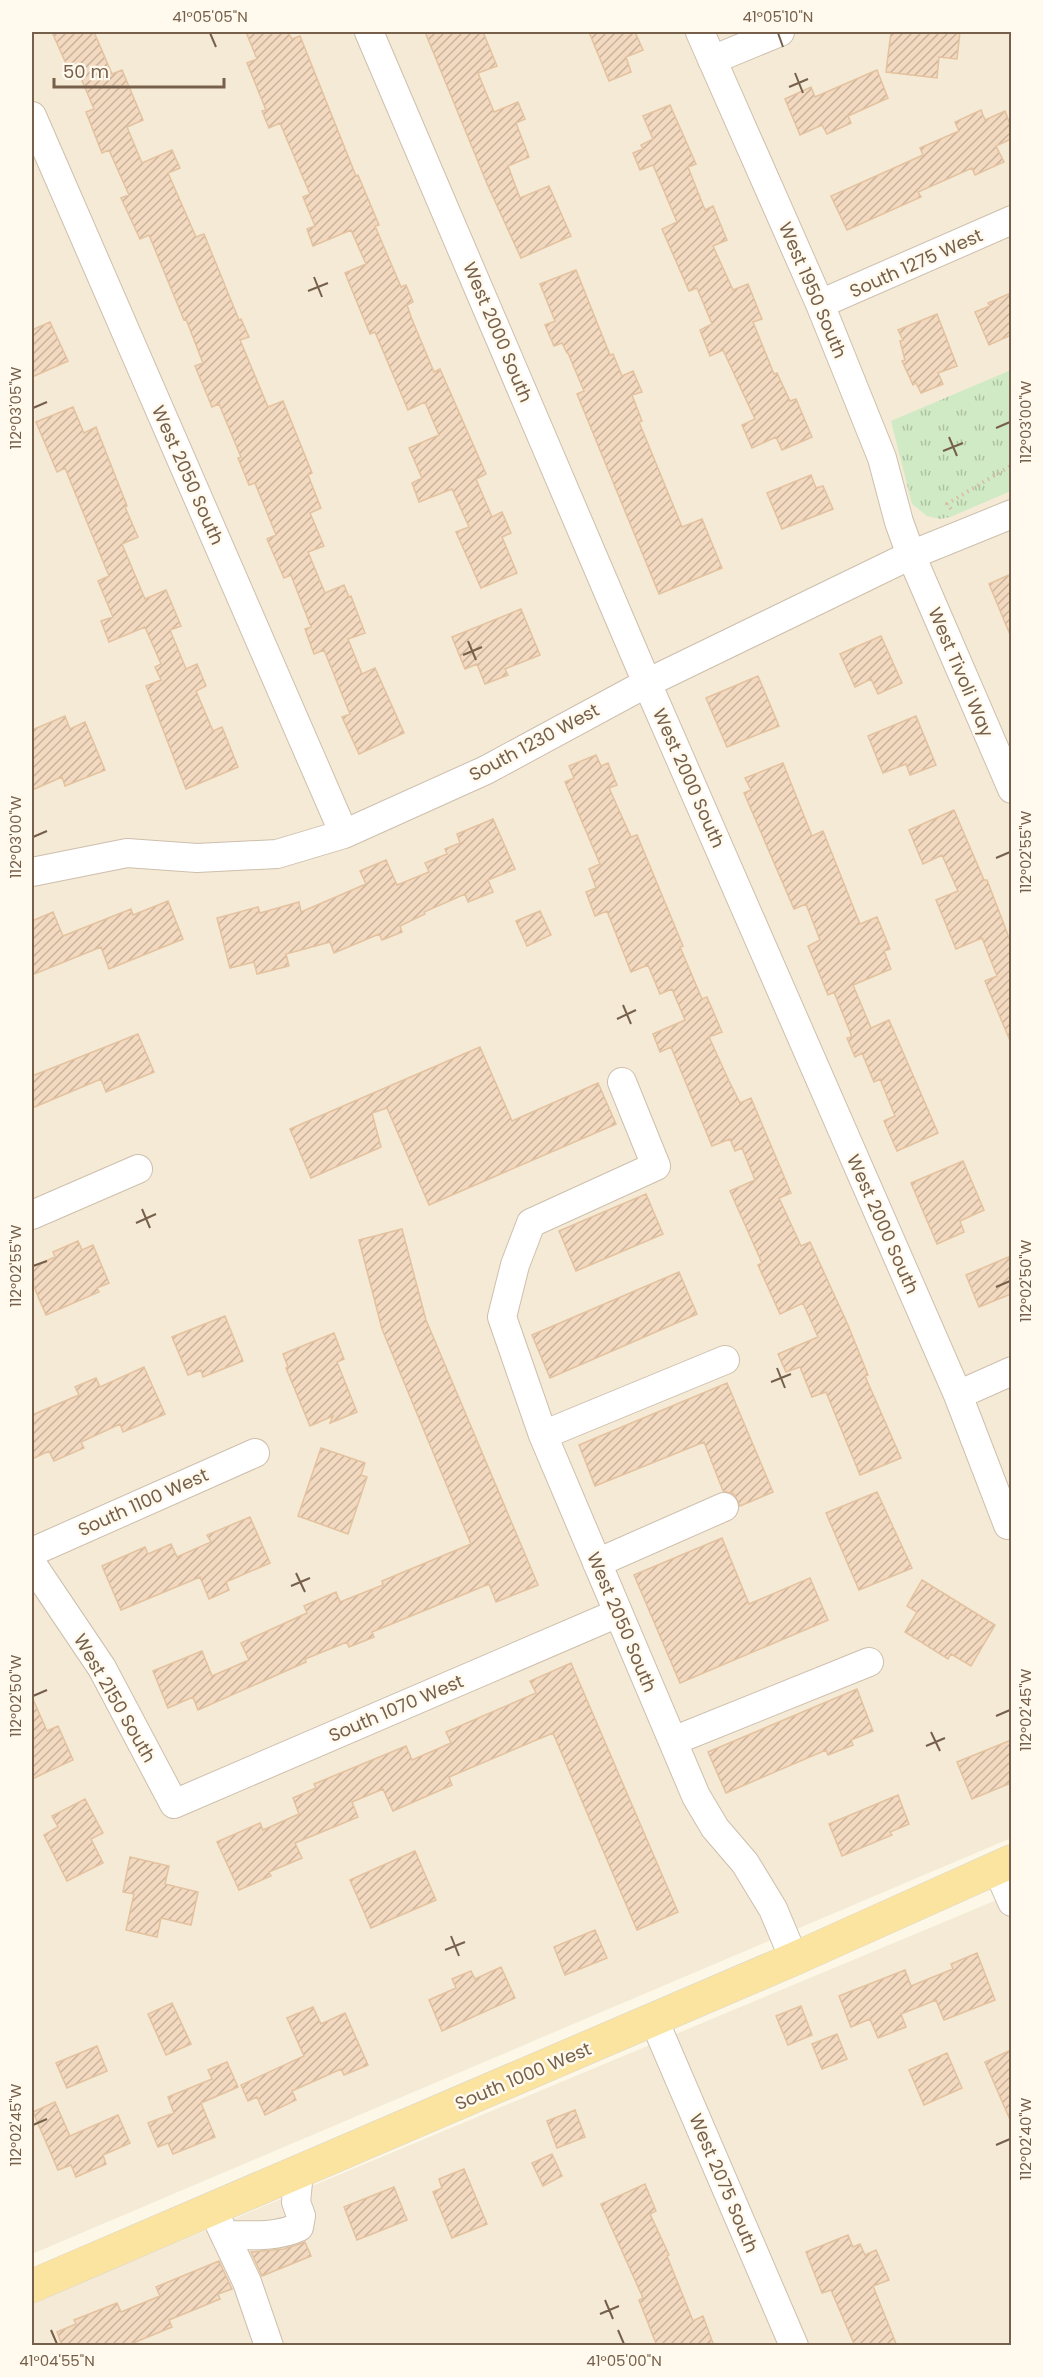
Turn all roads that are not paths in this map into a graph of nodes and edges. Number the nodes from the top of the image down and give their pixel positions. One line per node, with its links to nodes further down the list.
1 (369, 32): 10 (street, West 2000 South)
2 (700, 32): 4 (street, West 1950 South)
3 (780, 32): 4 (street)
4 (712, 60): 7 (street, West 1950 South)
5 (32, 116): 12 (street, West 2050 South)
6 (1011, 220): 7 (street, South 1275 West)
7 (820, 304): 9 (street, West 1950 South)
8 (1011, 514): 9 (street, South 1230 West)
9 (911, 555): 10 (street, South 1230 West); 11 (street, West Tivoli Way)
10 (647, 682): 12 (street, South 1230 West); 19 (street, West 2000 South)
11 (1011, 789)
12 (344, 834): 13 (street, South 1230 West)
13 (32, 872)
14 (622, 1082): 20 (street, West 2050 South)
15 (138, 1169): 16 (street)
16 (32, 1215)
17 (726, 1360): 20 (street)
18 (1011, 1371): 19 (street)
19 (957, 1395): 23 (street, West 2000 South)
20 (543, 1436): 25 (street, West 2050 South)
21 (255, 1453): 24 (street, South 1100 West)
22 (724, 1507): 25 (street)
23 (1008, 1525)
24 (32, 1552)
25 (597, 1563): 27 (street, West 2050 South)
26 (32, 1564): 30 (street, West 2150 South)
27 (618, 1613): 29 (street, West 2050 South); 30 (street, South 1070 West)
28 (869, 1662): 29 (street)
29 (673, 1742): 33 (street, West 2050 South)
30 (174, 1804)
31 (1004, 1864): 32 (street); 33 (main road, South 1000 West)
32 (1011, 1902)
33 (794, 1959): 34 (main road, South 1000 West)
34 (654, 2020): 35 (main road, South 1000 West); 39 (street, West 2075 South)
35 (298, 2172): 36 (main road, South 1000 West); 36 (street)
36 (219, 2223): 37 (main road, South 1000 West); 38 (street)
37 (32, 2286)
38 (269, 2346)
39 (794, 2346)

